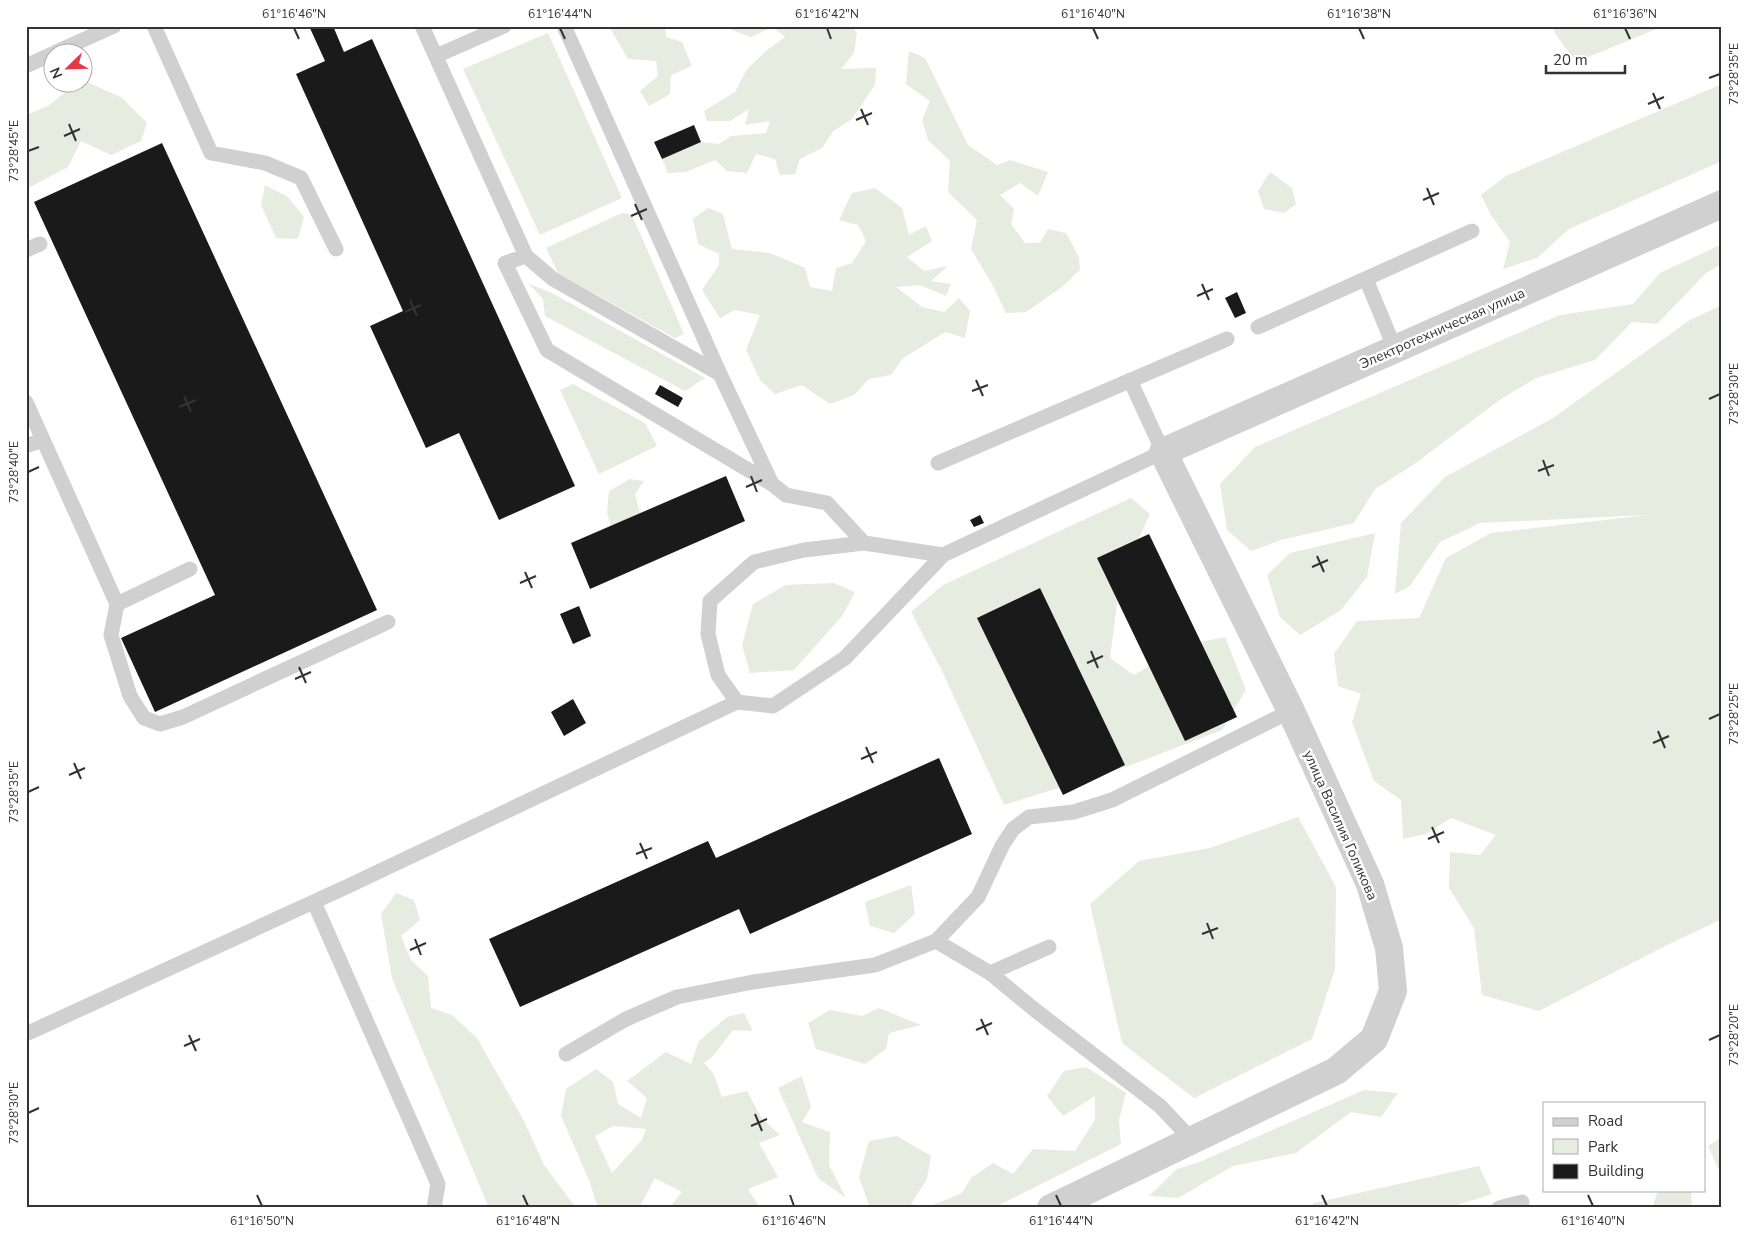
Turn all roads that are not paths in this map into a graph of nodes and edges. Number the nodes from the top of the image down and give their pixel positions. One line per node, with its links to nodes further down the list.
1 (114, 26): 6 (lane)
2 (154, 26): 12 (lane)
3 (422, 26): 7 (lane)
4 (504, 26): 7 (lane)
5 (564, 26): 18 (lane)
6 (78, 42)
7 (436, 56): 13 (lane)
8 (42, 59): 9 (lane)
9 (26, 66)
10 (1722, 204): 17 (street, Электротехническая улица)
11 (1472, 231): 14 (lane)
12 (336, 249)
13 (526, 256): 18 (lane); 25 (lane)
14 (1366, 279): 15 (lane); 17 (lane)
15 (1258, 327)
16 (1227, 338): 19 (lane)
17 (1395, 349): 23 (street, Электротехническая улица)
18 (720, 374): 25 (lane)
19 (1130, 380): 23 (lane); 24 (lane)
20 (26, 402): 21 (lane)
21 (43, 440): 22 (lane); 29 (lane)
22 (26, 446)
23 (1163, 452): 27 (lane); 32 (street, улица Василия Голикова)
24 (938, 463)
25 (772, 484): 26 (lane)
26 (864, 543): 27 (lane); 31 (lane)
27 (943, 555): 31 (lane)
28 (190, 569): 29 (lane)
29 (117, 604): 30 (lane)
30 (388, 622)
31 (737, 702): 33 (lane)
32 (1291, 711): 34 (lane); 39 (street, улица Василия Голикова)
33 (314, 902): 37 (lane); 41 (lane)
34 (936, 941): 36 (lane); 38 (lane)
35 (1049, 947): 36 (lane)
36 (990, 973): 39 (lane)
37 (26, 1034)
38 (566, 1054)
39 (1192, 1140): 42 (street, улица Василия Голикова)
40 (1522, 1202): 43 (lane)
41 (434, 1208)
42 (1051, 1208)
43 (1499, 1208)

